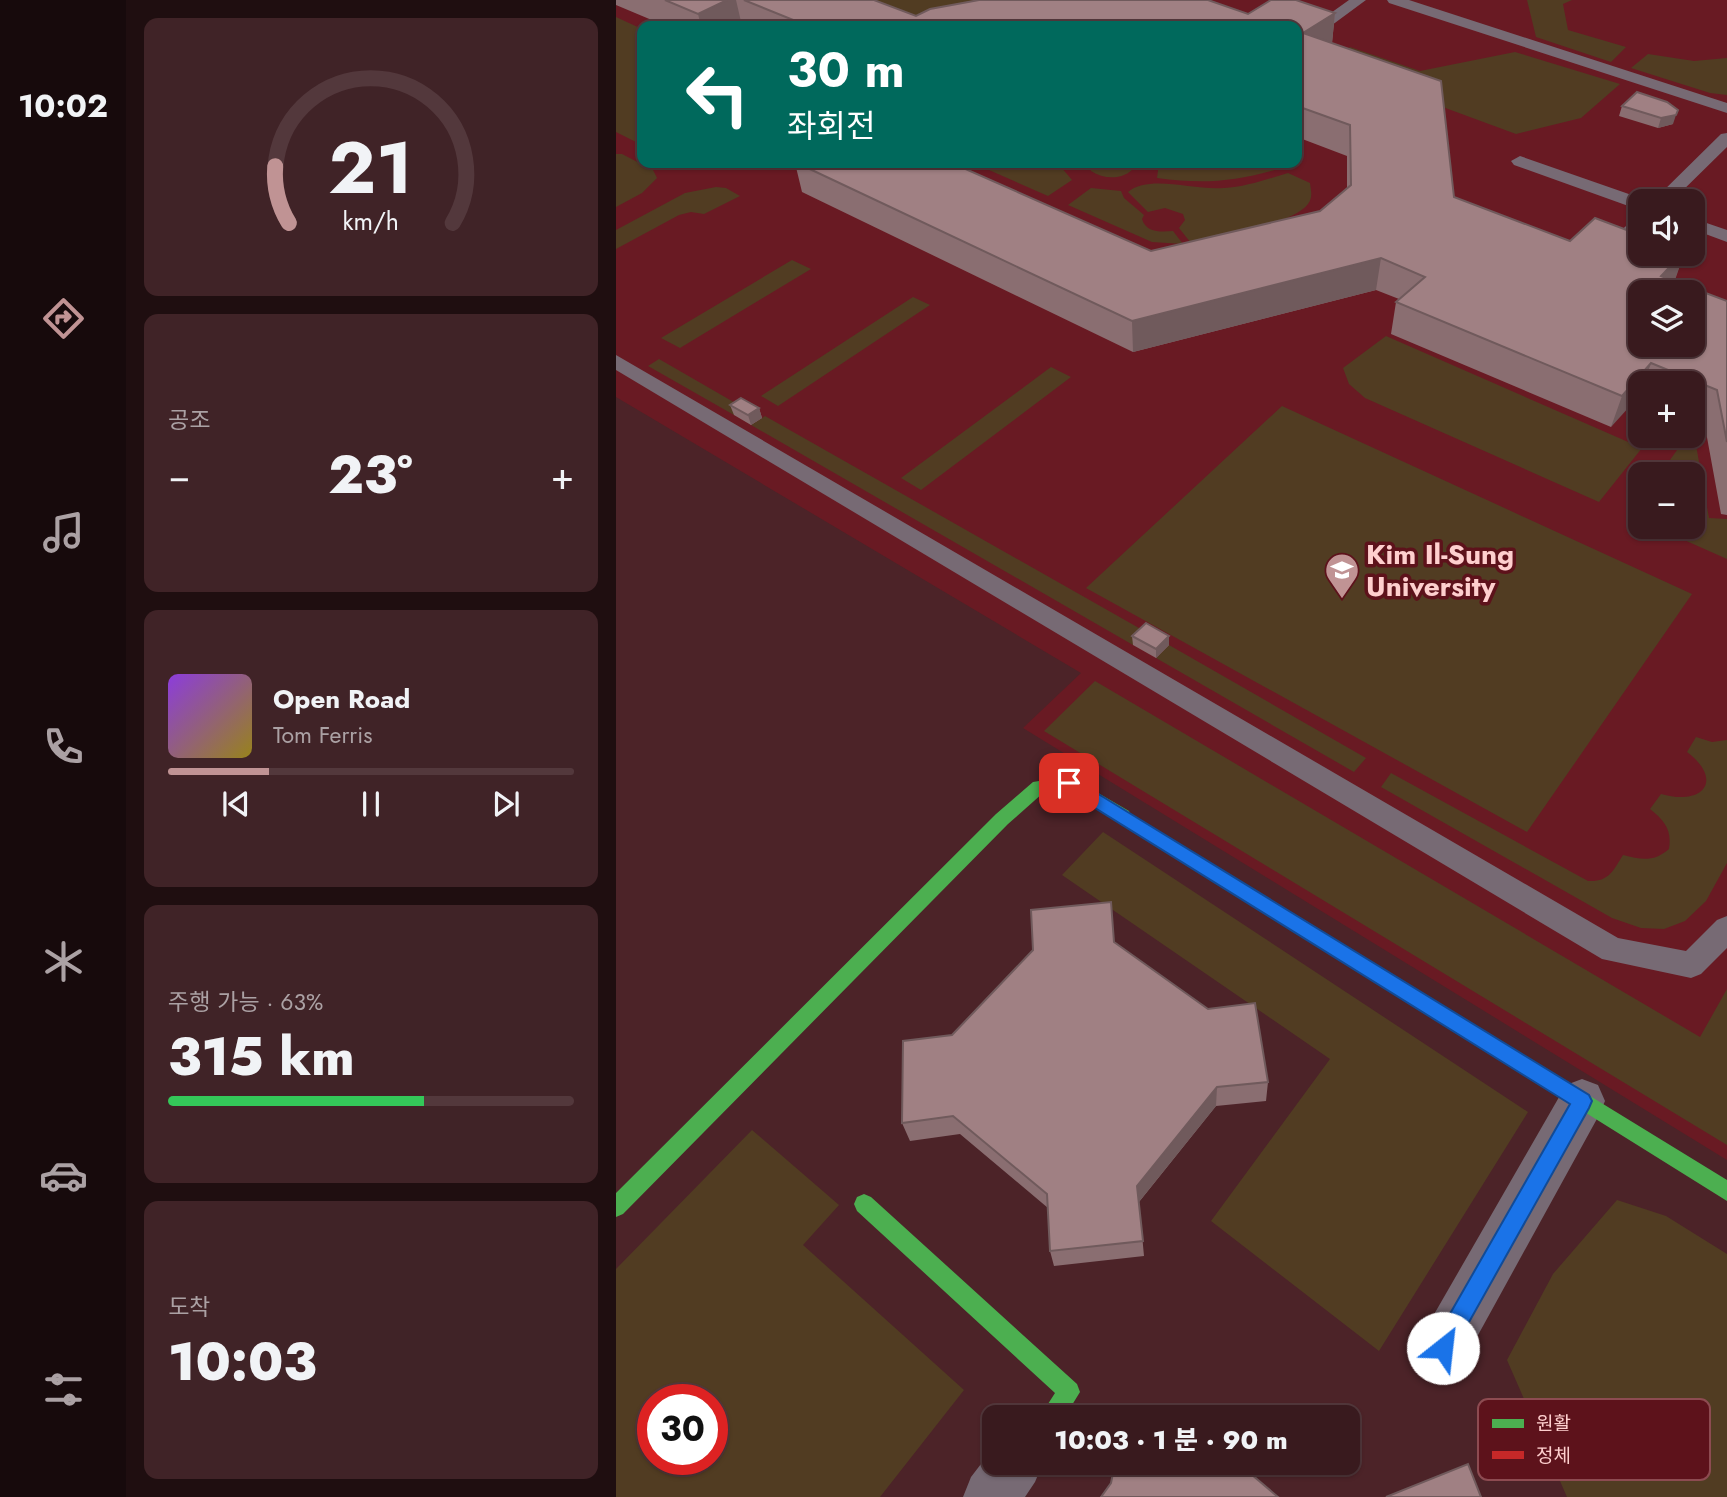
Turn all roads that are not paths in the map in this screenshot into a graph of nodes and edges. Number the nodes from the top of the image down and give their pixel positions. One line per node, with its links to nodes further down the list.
1 (1359, 0): 3 (lane)
2 (1394, 0): 4 (lane)
3 (1319, 27)
4 (1727, 108)
5 (1727, 138): 7 (lane)
6 (1520, 161): 8 (lane)
7 (1674, 189)
8 (1628, 200)
9 (1705, 228): 11 (lane)
10 (1628, 234): 12 (lane)
11 (1727, 236)
12 (1616, 245)
13 (616, 361): 14 (lane)
14 (1727, 929)
15 (1582, 1101): 16 (street); 18 (street); 19 (street)
16 (1727, 1191)
17 (864, 1204): 20 (street)
18 (616, 1207)
19 (1443, 1348)
20 (1060, 1405)
21 (1007, 1475): 22 (street)
22 (991, 1497)

